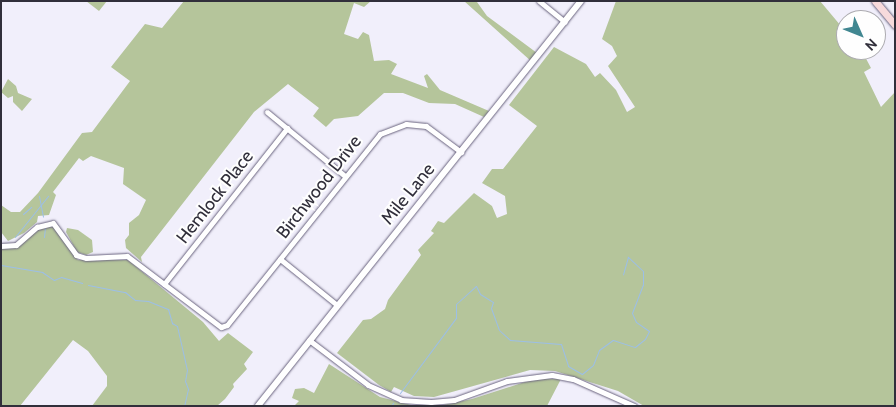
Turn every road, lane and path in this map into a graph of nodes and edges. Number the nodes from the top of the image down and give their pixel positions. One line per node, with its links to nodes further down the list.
1 (539, 1): 4 (street)
2 (581, 1): 4 (street, Mile Lane)
3 (875, 1): 5 (main road)
4 (565, 22): 8 (street, Mile Lane)
5 (895, 25)
6 (268, 112): 7 (street)
7 (287, 128): 9 (street); 12 (street, Hemlock Place)
8 (461, 152): 9 (street, Birchwood Drive); 13 (street, Mile Lane)
9 (345, 176): 11 (street, Birchwood Drive)
10 (1, 246): 12 (street)
11 (280, 259): 12 (street, Birchwood Drive); 13 (street)
12 (164, 284)
13 (337, 305): 14 (street, Mile Lane)
14 (309, 340): 15 (street, Mile Lane); 16 (street)
15 (258, 406)
16 (634, 406)

